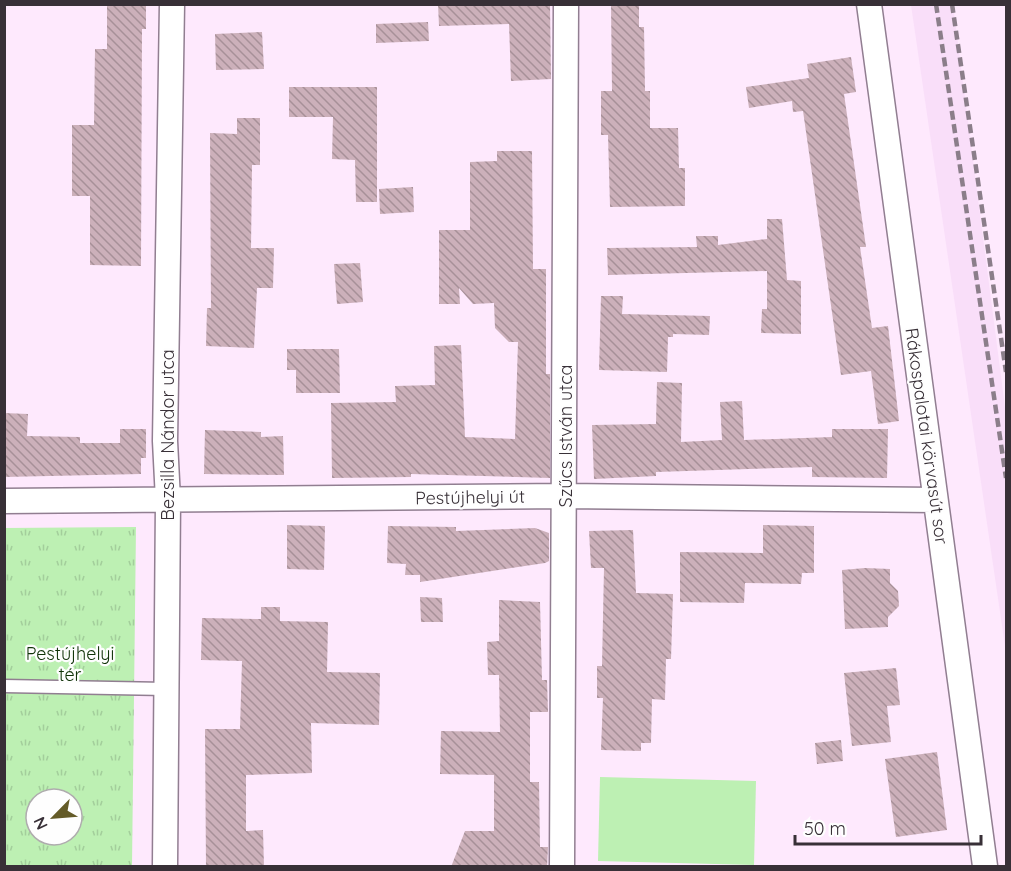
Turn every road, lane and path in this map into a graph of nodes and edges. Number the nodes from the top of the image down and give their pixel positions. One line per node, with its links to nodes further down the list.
1 (172, 4): 5 (street, Bezsilla Nándor utca)
2 (566, 4): 4 (street, Szűcs István utca)
3 (869, 4): 6 (street, Rákospalotai körvasút sor)
4 (565, 496): 5 (street, Pestújhelyi út); 6 (street, Pestújhelyi út); 11 (street, Szűcs István utca)
5 (168, 500): 7 (street, Pestújhelyi út); 9 (street, Bezsilla Nándor utca)
6 (935, 500): 12 (street, Rákospalotai körvasút sor)
7 (4, 501)
8 (4, 686): 9 (lane)
9 (166, 688): 10 (street, Bezsilla Nándor utca)
10 (165, 867)
11 (562, 867)
12 (985, 867)

